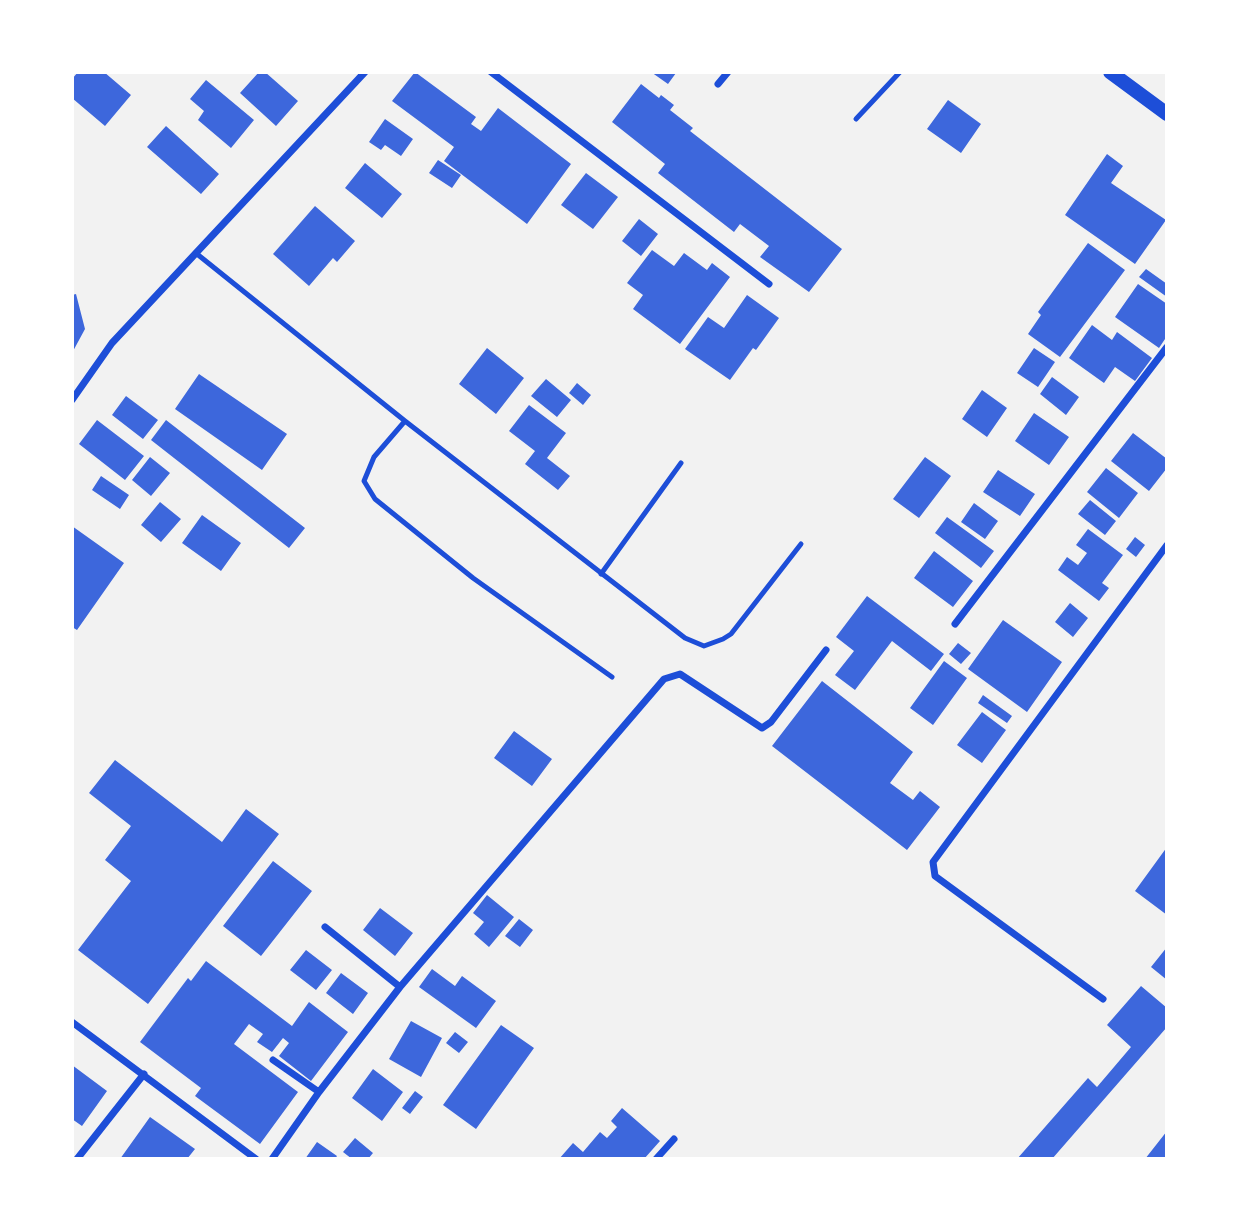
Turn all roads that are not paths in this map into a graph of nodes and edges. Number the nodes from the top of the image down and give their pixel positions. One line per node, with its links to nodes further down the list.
1 (365, 72): 9 (street)
2 (491, 72): 10 (street)
3 (729, 72): 6 (street)
4 (900, 72): 8 (lane)
5 (1110, 72): 7 (main road)
6 (718, 85)
7 (1167, 114)
8 (856, 119)
9 (197, 254): 12 (street); 13 (lane)
10 (769, 284)
11 (1167, 347): 18 (street)
12 (72, 400)
13 (405, 421): 17 (lane); 20 (lane)
14 (681, 463): 17 (lane)
15 (802, 544): 17 (lane)
16 (1167, 545): 23 (street)
17 (601, 574)
18 (955, 624)
19 (826, 650): 22 (street)
20 (612, 677)
21 (325, 927): 22 (street)
22 (400, 987): 27 (street)
23 (1104, 999)
24 (72, 1022): 26 (street)
25 (273, 1060): 27 (street)
26 (144, 1074): 29 (street); 30 (street)
27 (319, 1092): 31 (street)
28 (674, 1139): 32 (street)
29 (78, 1159)
30 (256, 1159)
31 (272, 1159)
32 (656, 1159)

